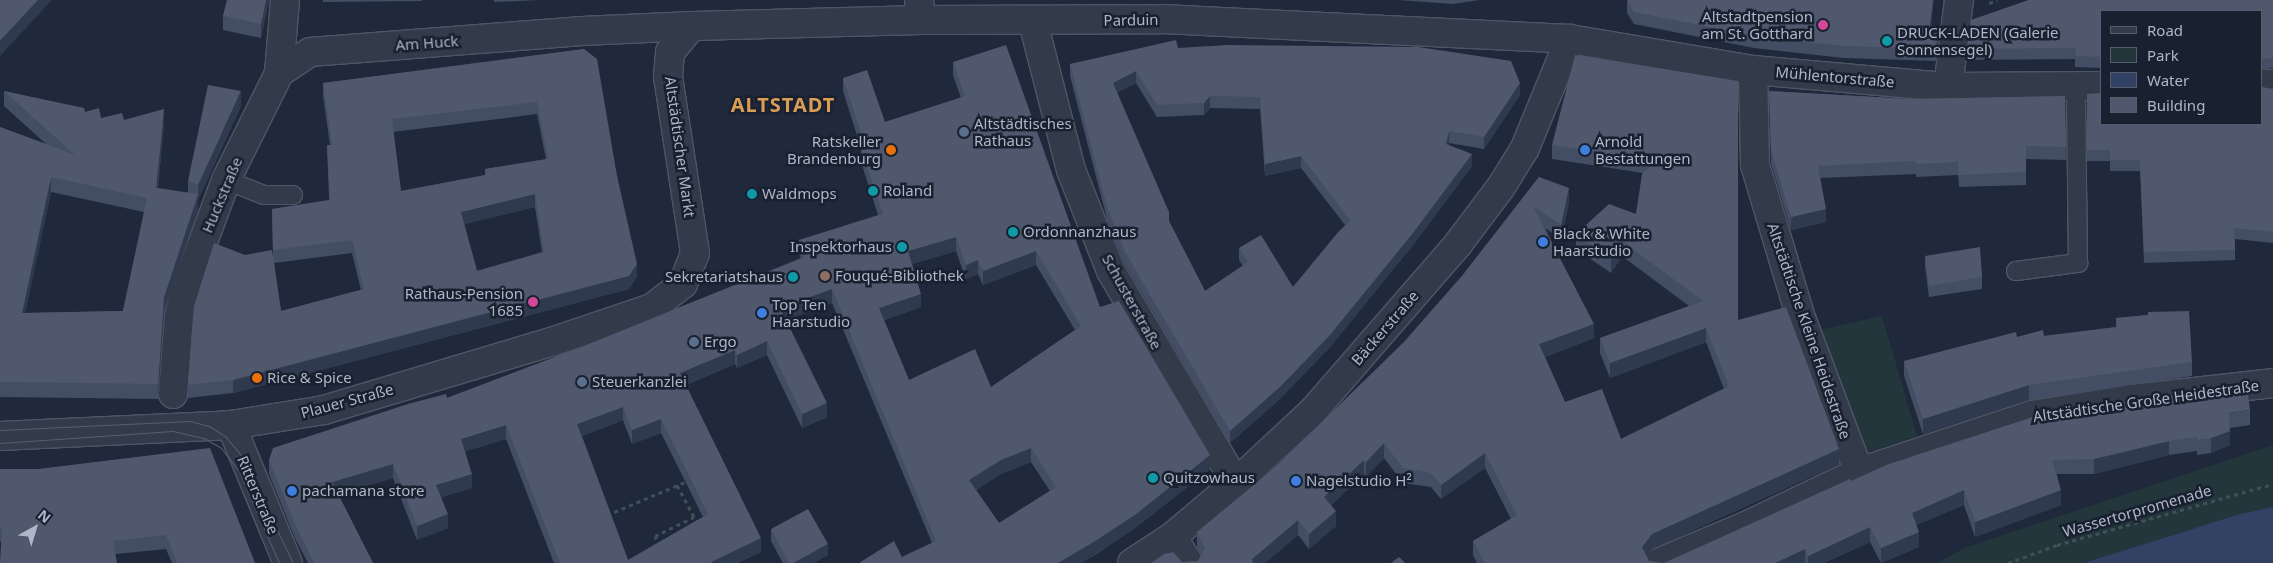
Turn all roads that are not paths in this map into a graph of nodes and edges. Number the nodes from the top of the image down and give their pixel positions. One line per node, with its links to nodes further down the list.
1 (286, 0): 8 (street, Huckstraße)
2 (1959, 0): 10 (street)
3 (920, 10): 4 (street, Parduin); 5 (street, Parduin)
4 (1033, 22): 6 (street, Parduin); 21 (street, Schusterstraße)
5 (692, 26): 8 (street, Am Huck); 15 (street, Altstädtischer Markt)
6 (1570, 39): 7 (street, Mühlentorstraße); 21 (street, Bäckerstraße)
7 (1753, 70): 10 (street, Mühlentorstraße); 20 (street, Altstädtische Kleine Heidestraße)
8 (279, 74): 12 (street, Huckstraße)
9 (2100, 86): 10 (street, Mühlentorstraße)
10 (1948, 87)
11 (2076, 100): 14 (lane)
12 (226, 180): 13 (lane); 17 (street, Huckstraße)
13 (293, 195)
14 (2016, 271)
15 (652, 308): 18 (street, Plauer Straße)
16 (2273, 383): 20 (street, Altstädtische Große Heidestraße)
17 (173, 394)
18 (231, 425): 19 (street, Plauer Straße); 23 (street, Ritterstraße)
19 (0, 436)
20 (1859, 472): 26 (street, Altstädtische Große Heidestraße)
21 (1236, 483): 22 (street, Bäckerstraße)
22 (1172, 537): 24 (street, Bäckerstraße); 25 (street)
23 (288, 563)
24 (1132, 563)
25 (1189, 563)
26 (1658, 563)

